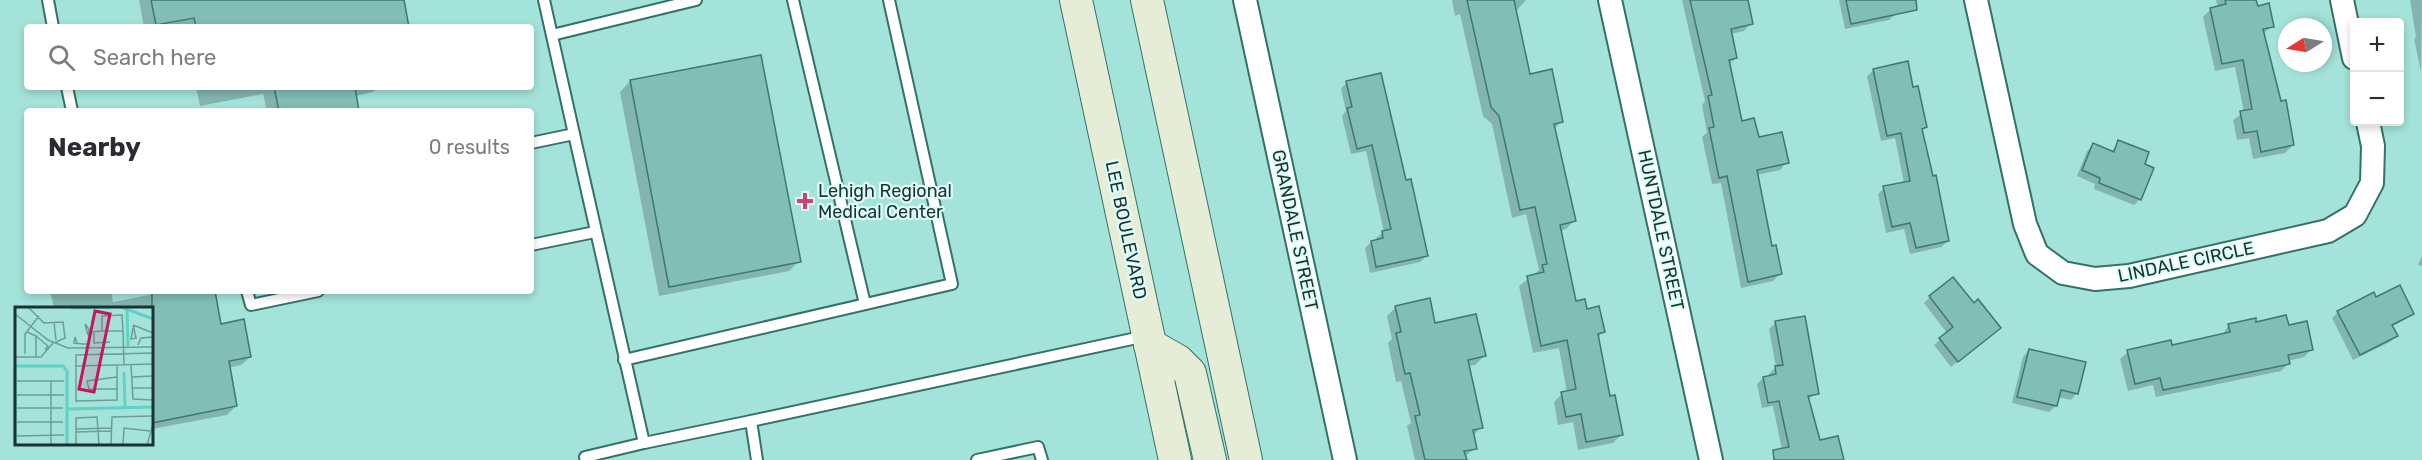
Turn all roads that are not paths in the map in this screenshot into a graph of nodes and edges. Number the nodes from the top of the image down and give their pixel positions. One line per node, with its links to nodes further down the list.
1 (48, 0): 12 (lane)
2 (544, 0): 13 (lane)
3 (696, 0): 13 (lane)
4 (794, 0): 24 (lane)
5 (889, 0): 24 (lane)
6 (1076, 0): 25 (main road, LEE BOULEVARD)
7 (1147, 0): 35 (main road)
8 (1245, 0): 36 (street, GRANDALE STREET)
9 (1610, 0): 37 (street, HUNTDALE STREET)
10 (1976, 0): 17 (street, LINDALE CIRCLE)
11 (2342, 0): 14 (street)
12 (52, 24)
13 (552, 35): 18 (lane)
14 (2350, 36)
15 (68, 90): 16 (lane)
16 (71, 108)
17 (2369, 126)
18 (574, 134): 19 (lane); 20 (lane)
19 (534, 142)
20 (595, 232): 21 (lane); 26 (lane)
21 (534, 244)
22 (248, 294): 23 (lane)
23 (304, 294)
24 (865, 304): 26 (lane)
25 (1149, 341): 27 (lane); 33 (main road, LEE BOULEVARD); 34 (main road)
26 (624, 360): 28 (lane)
27 (751, 421): 28 (lane); 30 (lane)
28 (644, 443): 29 (lane)
29 (586, 460)
30 (757, 460)
31 (977, 460): 32 (lane)
32 (1042, 460)
33 (1175, 460)
34 (1210, 460)
35 (1246, 460)
36 (1345, 460)
37 (1711, 460)

